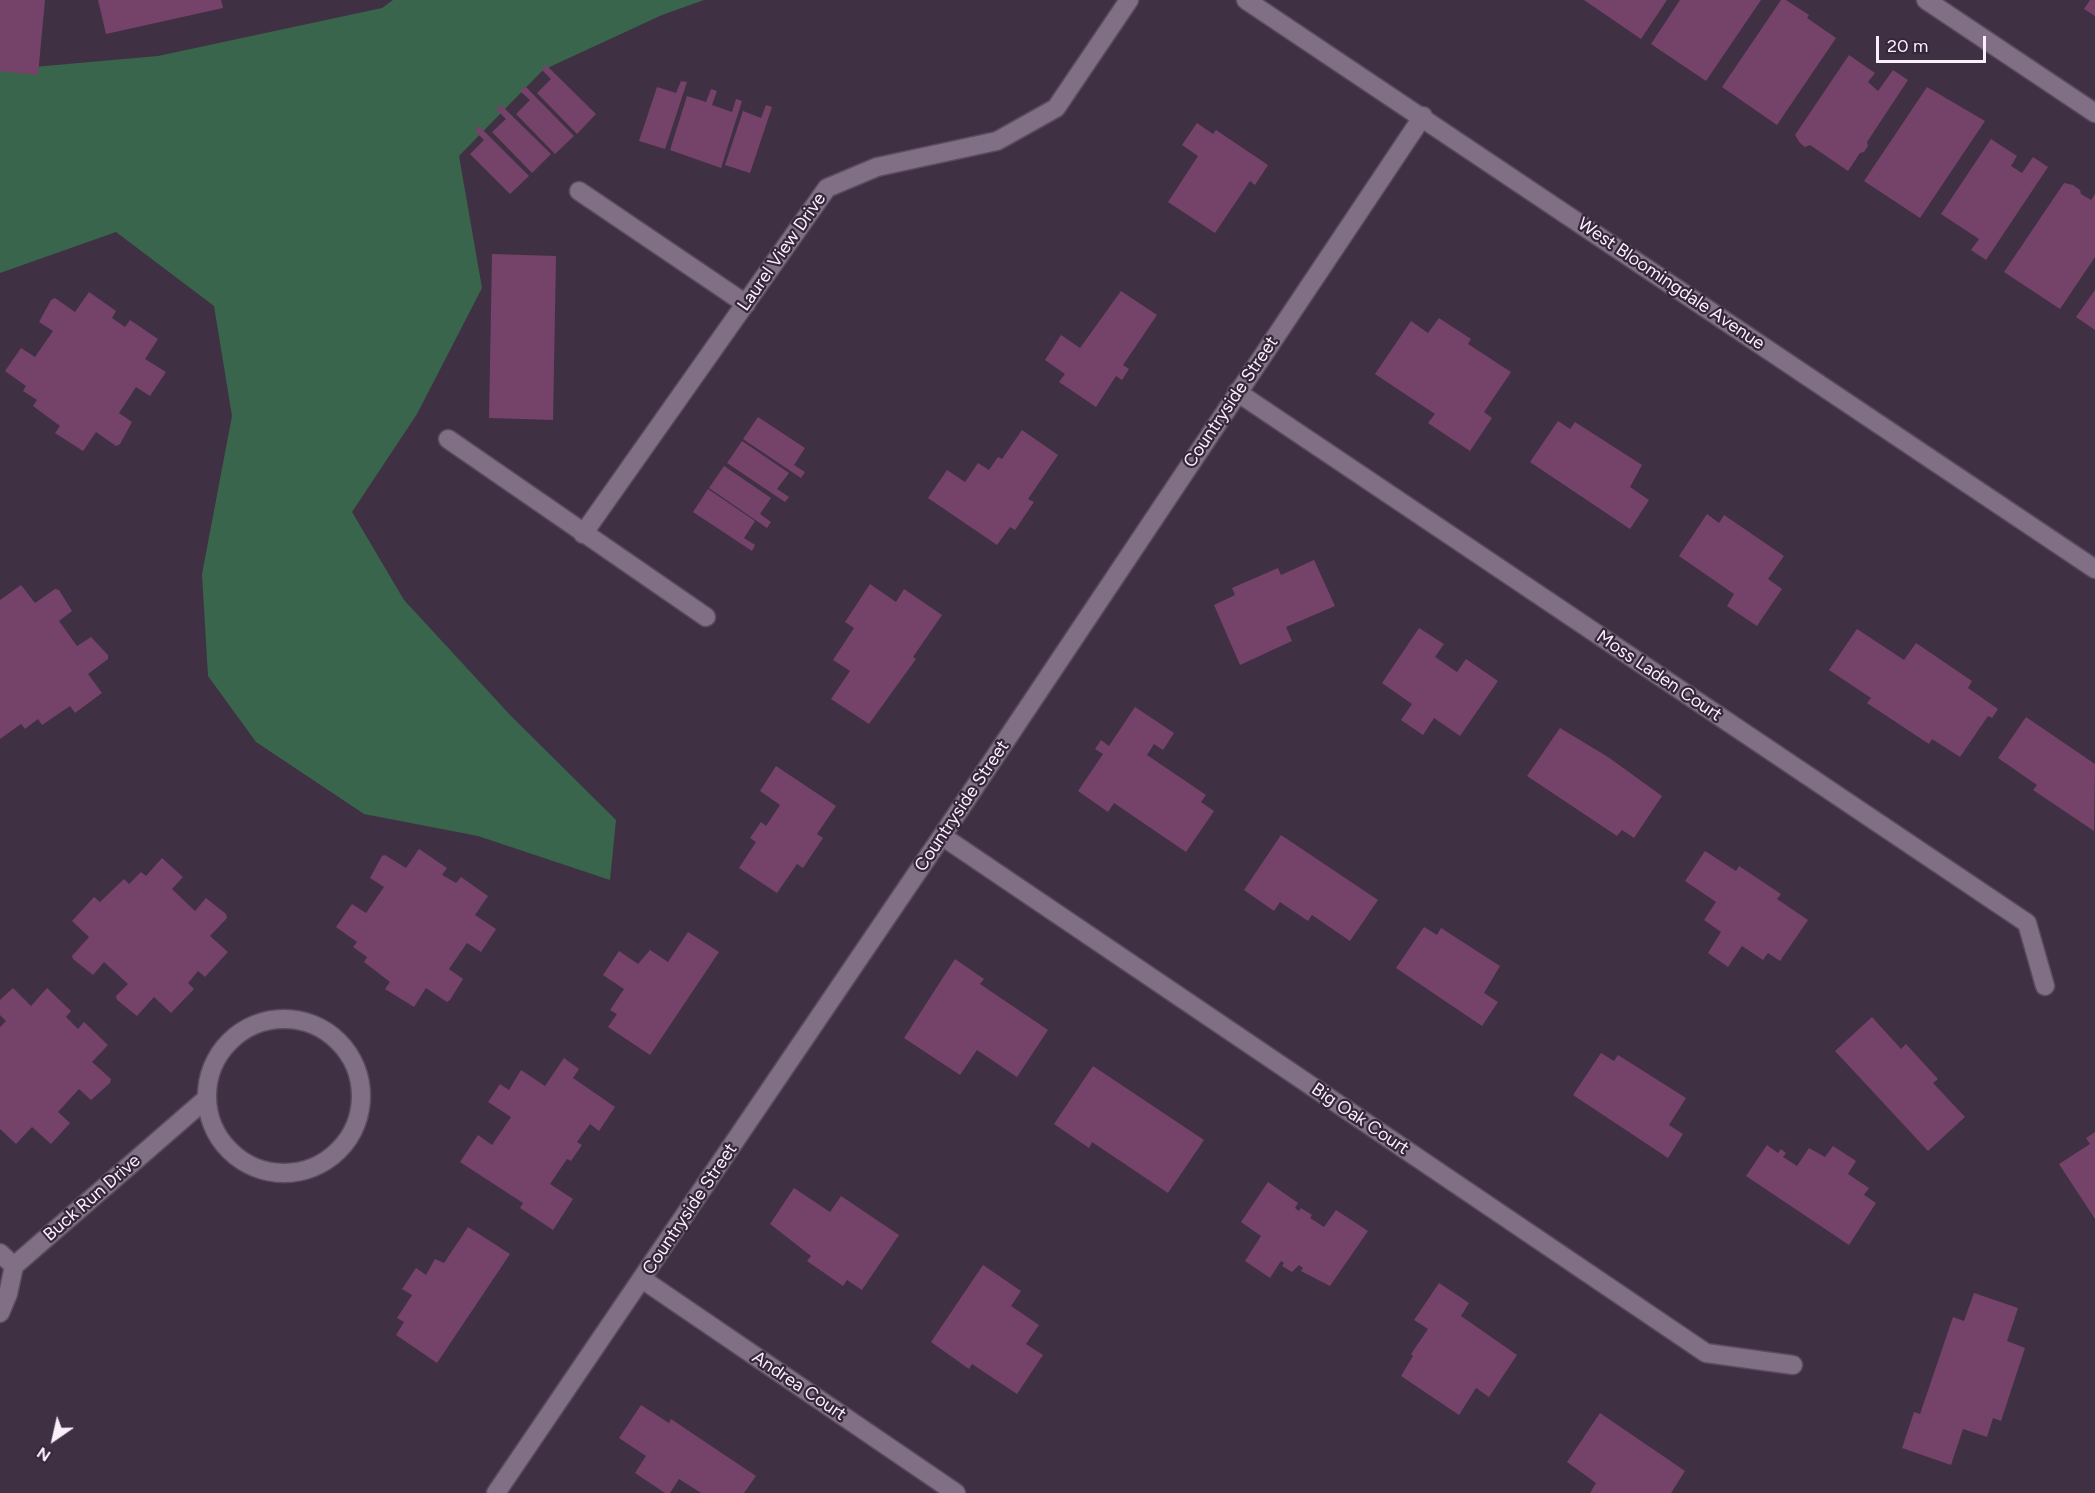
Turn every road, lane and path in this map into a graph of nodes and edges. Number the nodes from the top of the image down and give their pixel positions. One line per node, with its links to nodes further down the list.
1 (1130, 0): 7 (street, Laurel View Drive)
2 (1246, 0): 5 (street, West Bloomingdale Avenue)
3 (1926, 0): 4 (street)
4 (2095, 113)
5 (1423, 116): 8 (street, Countryside Street); 11 (street, West Bloomingdale Avenue)
6 (579, 191): 7 (street)
7 (746, 304): 10 (street, Laurel View Drive)
8 (1238, 392): 13 (street, Countryside Street); 14 (street, Moss Laden Court)
9 (448, 439): 10 (street)
10 (584, 534): 12 (street)
11 (2095, 569)
12 (706, 617)
13 (942, 836): 18 (street, Countryside Street); 20 (street, Big Oak Court)
14 (2045, 986)
15 (207, 1098): 15 (street); 17 (street, Buck Run Drive)
16 (0, 1253): 17 (street)
17 (14, 1266): 19 (street)
18 (642, 1279): 21 (street, Countryside Street); 22 (street, Andrea Court)
19 (0, 1313)
20 (1793, 1365)
21 (496, 1493)
22 (956, 1493)

